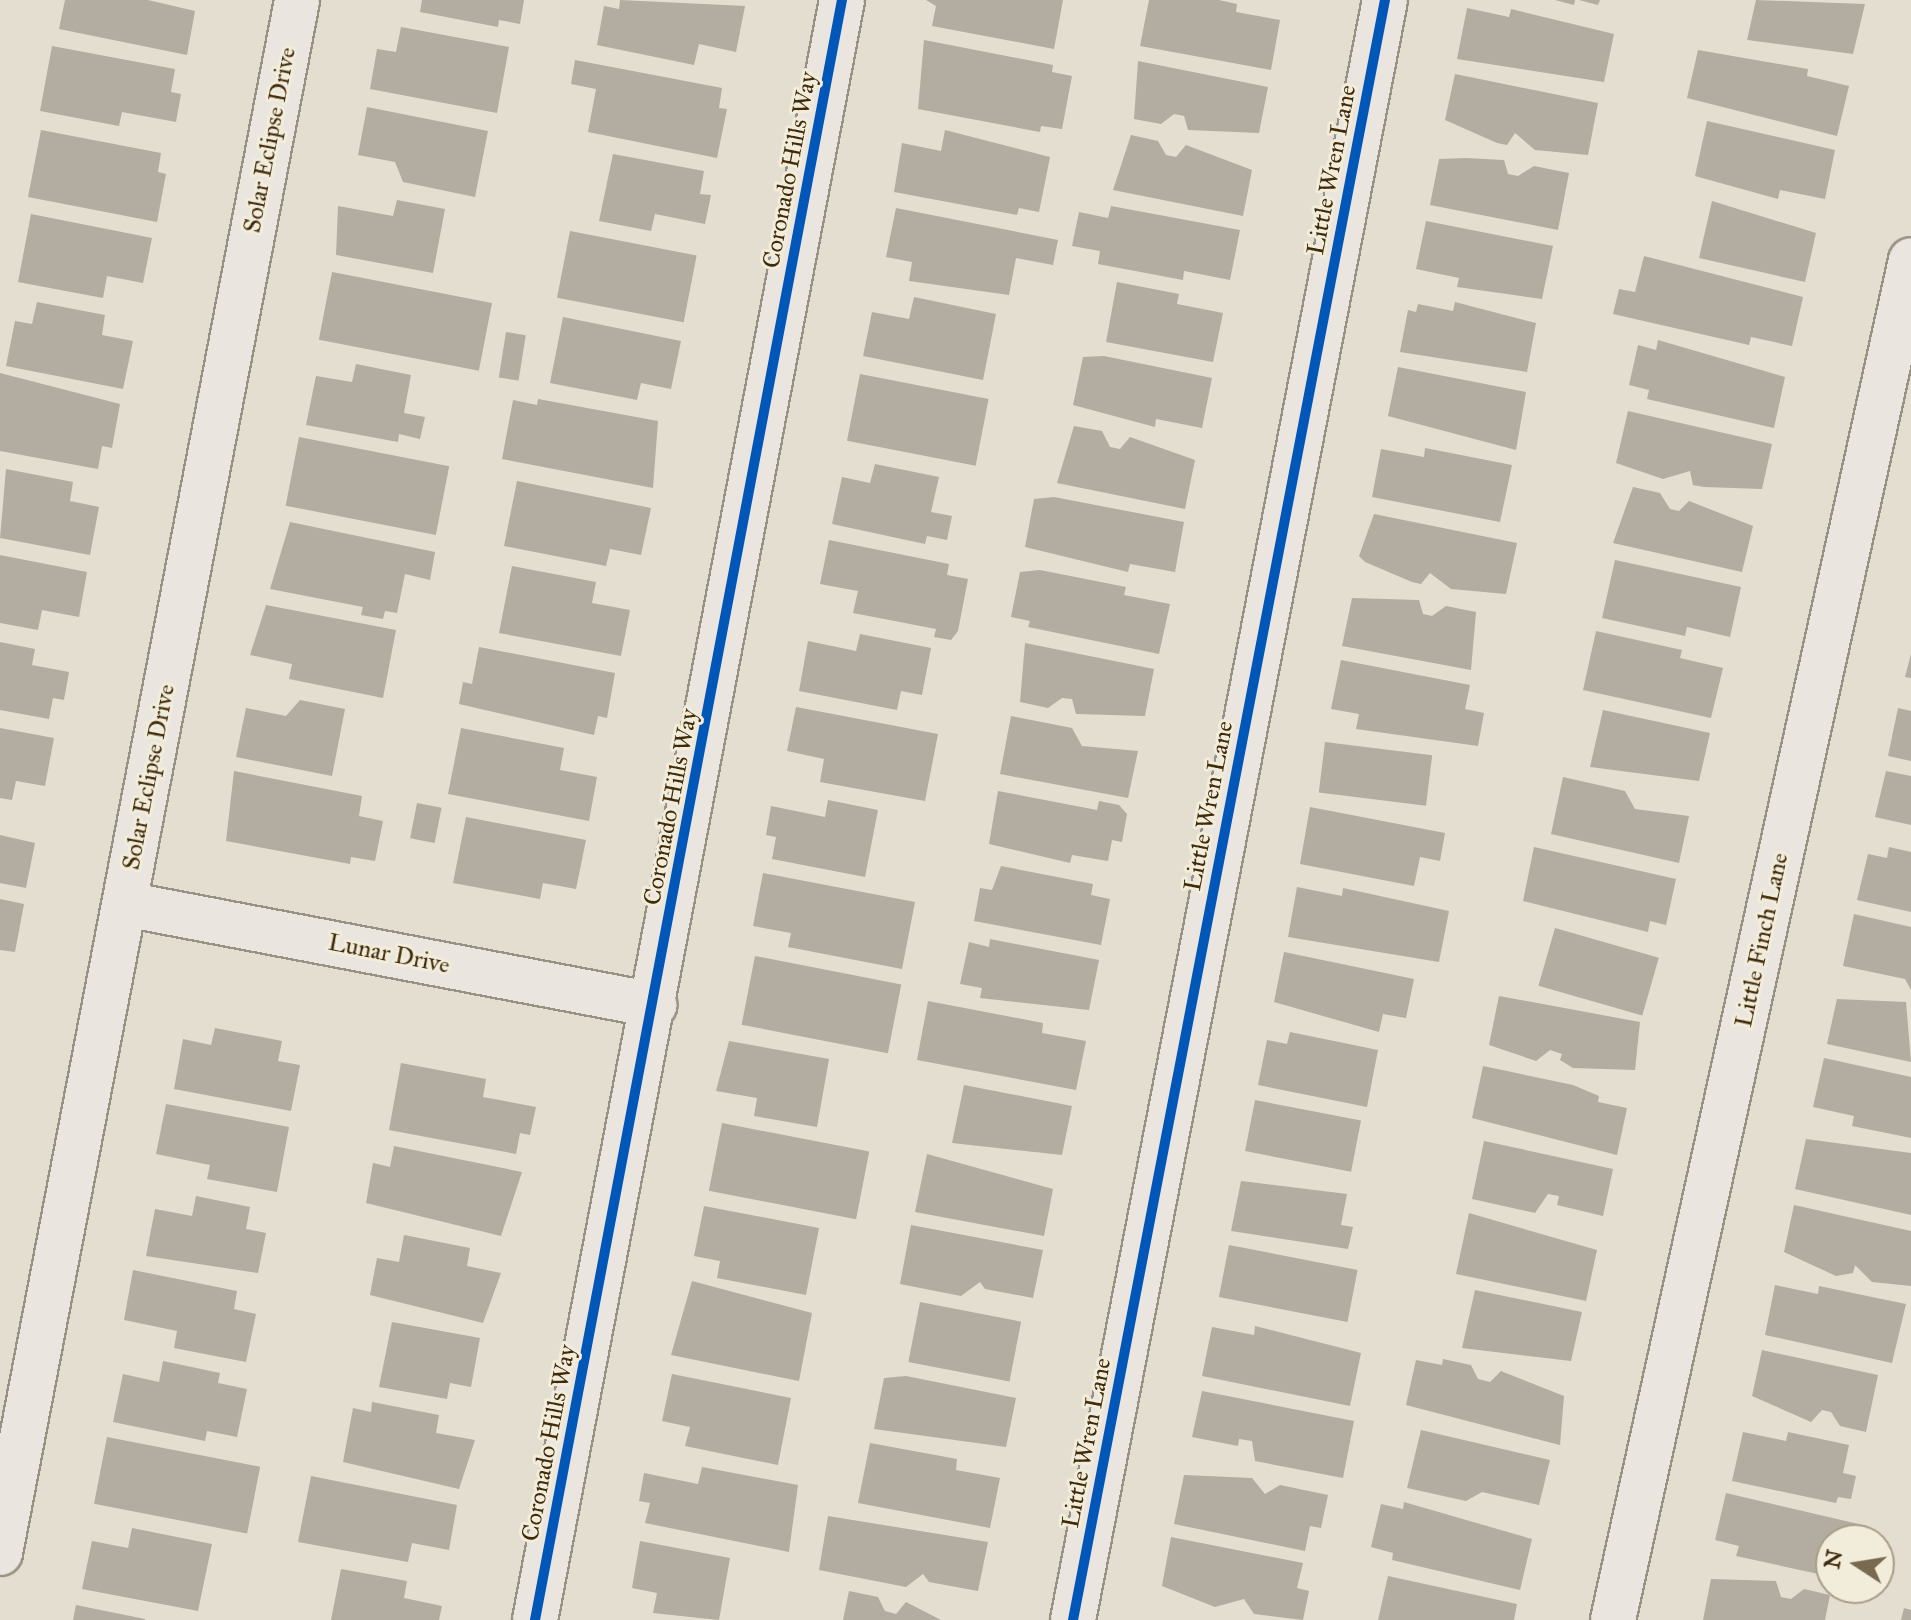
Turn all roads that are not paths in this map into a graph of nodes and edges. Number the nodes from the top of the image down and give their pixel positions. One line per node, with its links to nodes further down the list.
1 (297, 0): 5 (street, Solar Eclipse Drive)
2 (842, 0): 6 (street, Coronado Hills Way)
3 (1385, 0): 9 (street, Little Wren Lane)
4 (1911, 260): 10 (street, Little Finch Lane)
5 (125, 904): 6 (street, Lunar Drive); 7 (street, Solar Eclipse Drive)
6 (654, 1005): 8 (street, Coronado Hills Way)
7 (0, 1553)
8 (535, 1620)
9 (1073, 1620)
10 (1613, 1620)

